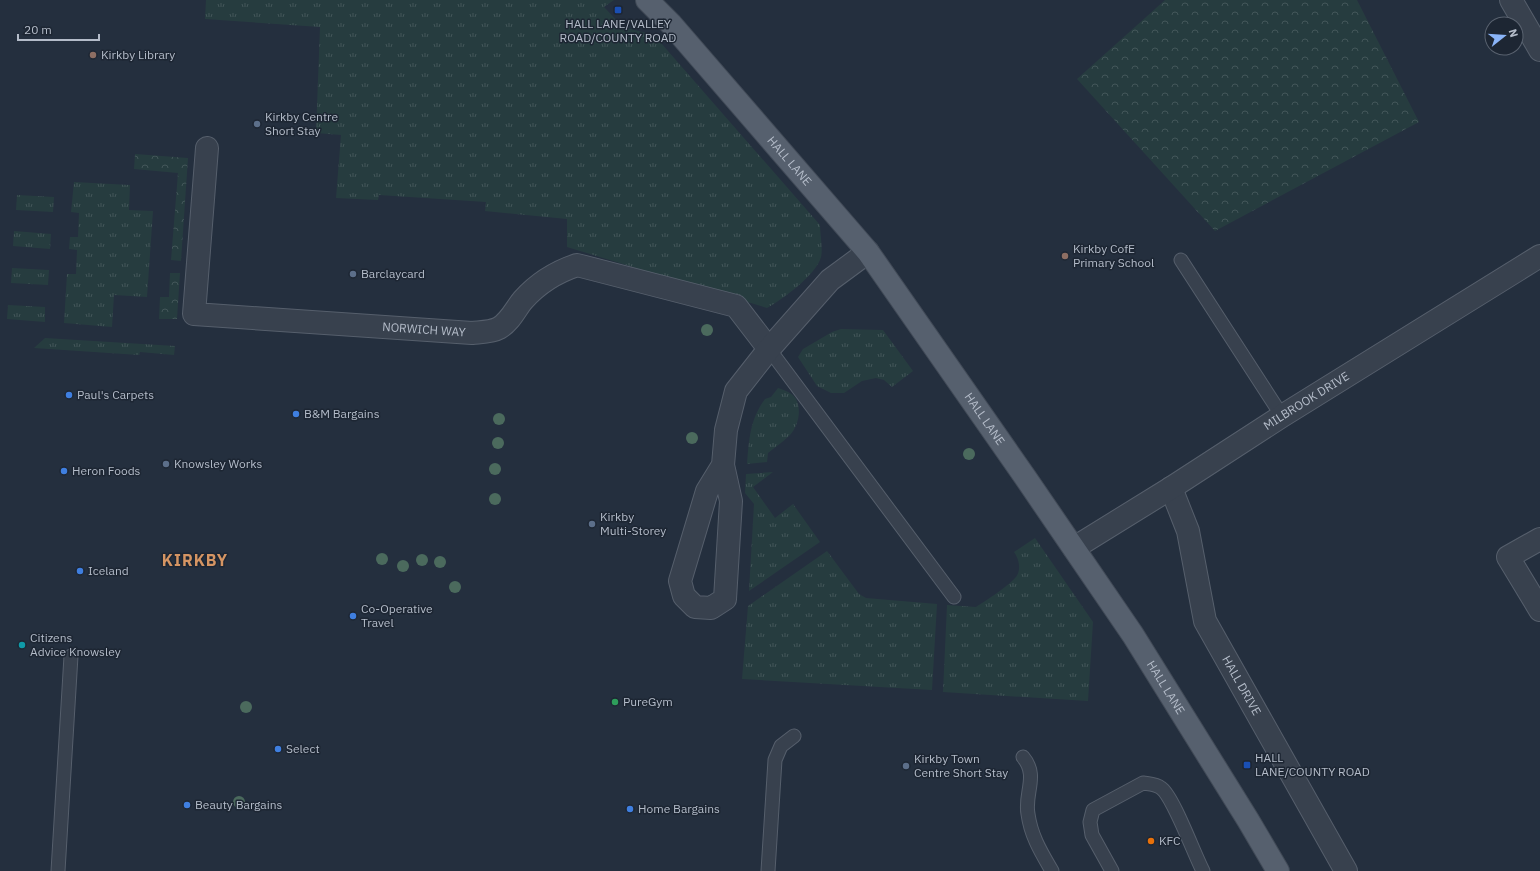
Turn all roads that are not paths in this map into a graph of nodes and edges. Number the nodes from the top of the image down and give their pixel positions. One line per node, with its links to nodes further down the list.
1 (647, 0): 5 (main road, HALL LANE)
2 (1511, 0): 3 (street)
3 (1540, 50)
4 (207, 148): 8 (street, NORWICH WAY)
5 (868, 252): 8 (street); 13 (main road, HALL LANE)
6 (1540, 256): 9 (street, MILBROOK DRIVE)
7 (1181, 260): 9 (lane)
8 (769, 349): 10 (street); 14 (lane)
9 (1282, 416): 11 (street, MILBROOK DRIVE)
10 (723, 465): 10 (street)
11 (1171, 488): 13 (street, MILBROOK DRIVE); 25 (street, HALL DRIVE)
12 (1540, 539): 15 (street)
13 (1074, 548): 24 (main road, HALL LANE)
14 (954, 597)
15 (1540, 610)
16 (71, 656): 19 (lane)
17 (794, 736): 20 (lane)
18 (1023, 757): 21 (lane)
19 (58, 871)
20 (768, 871)
21 (1052, 871)
22 (1112, 871): 23 (lane)
23 (1203, 871)
24 (1278, 871)
25 (1346, 871)

